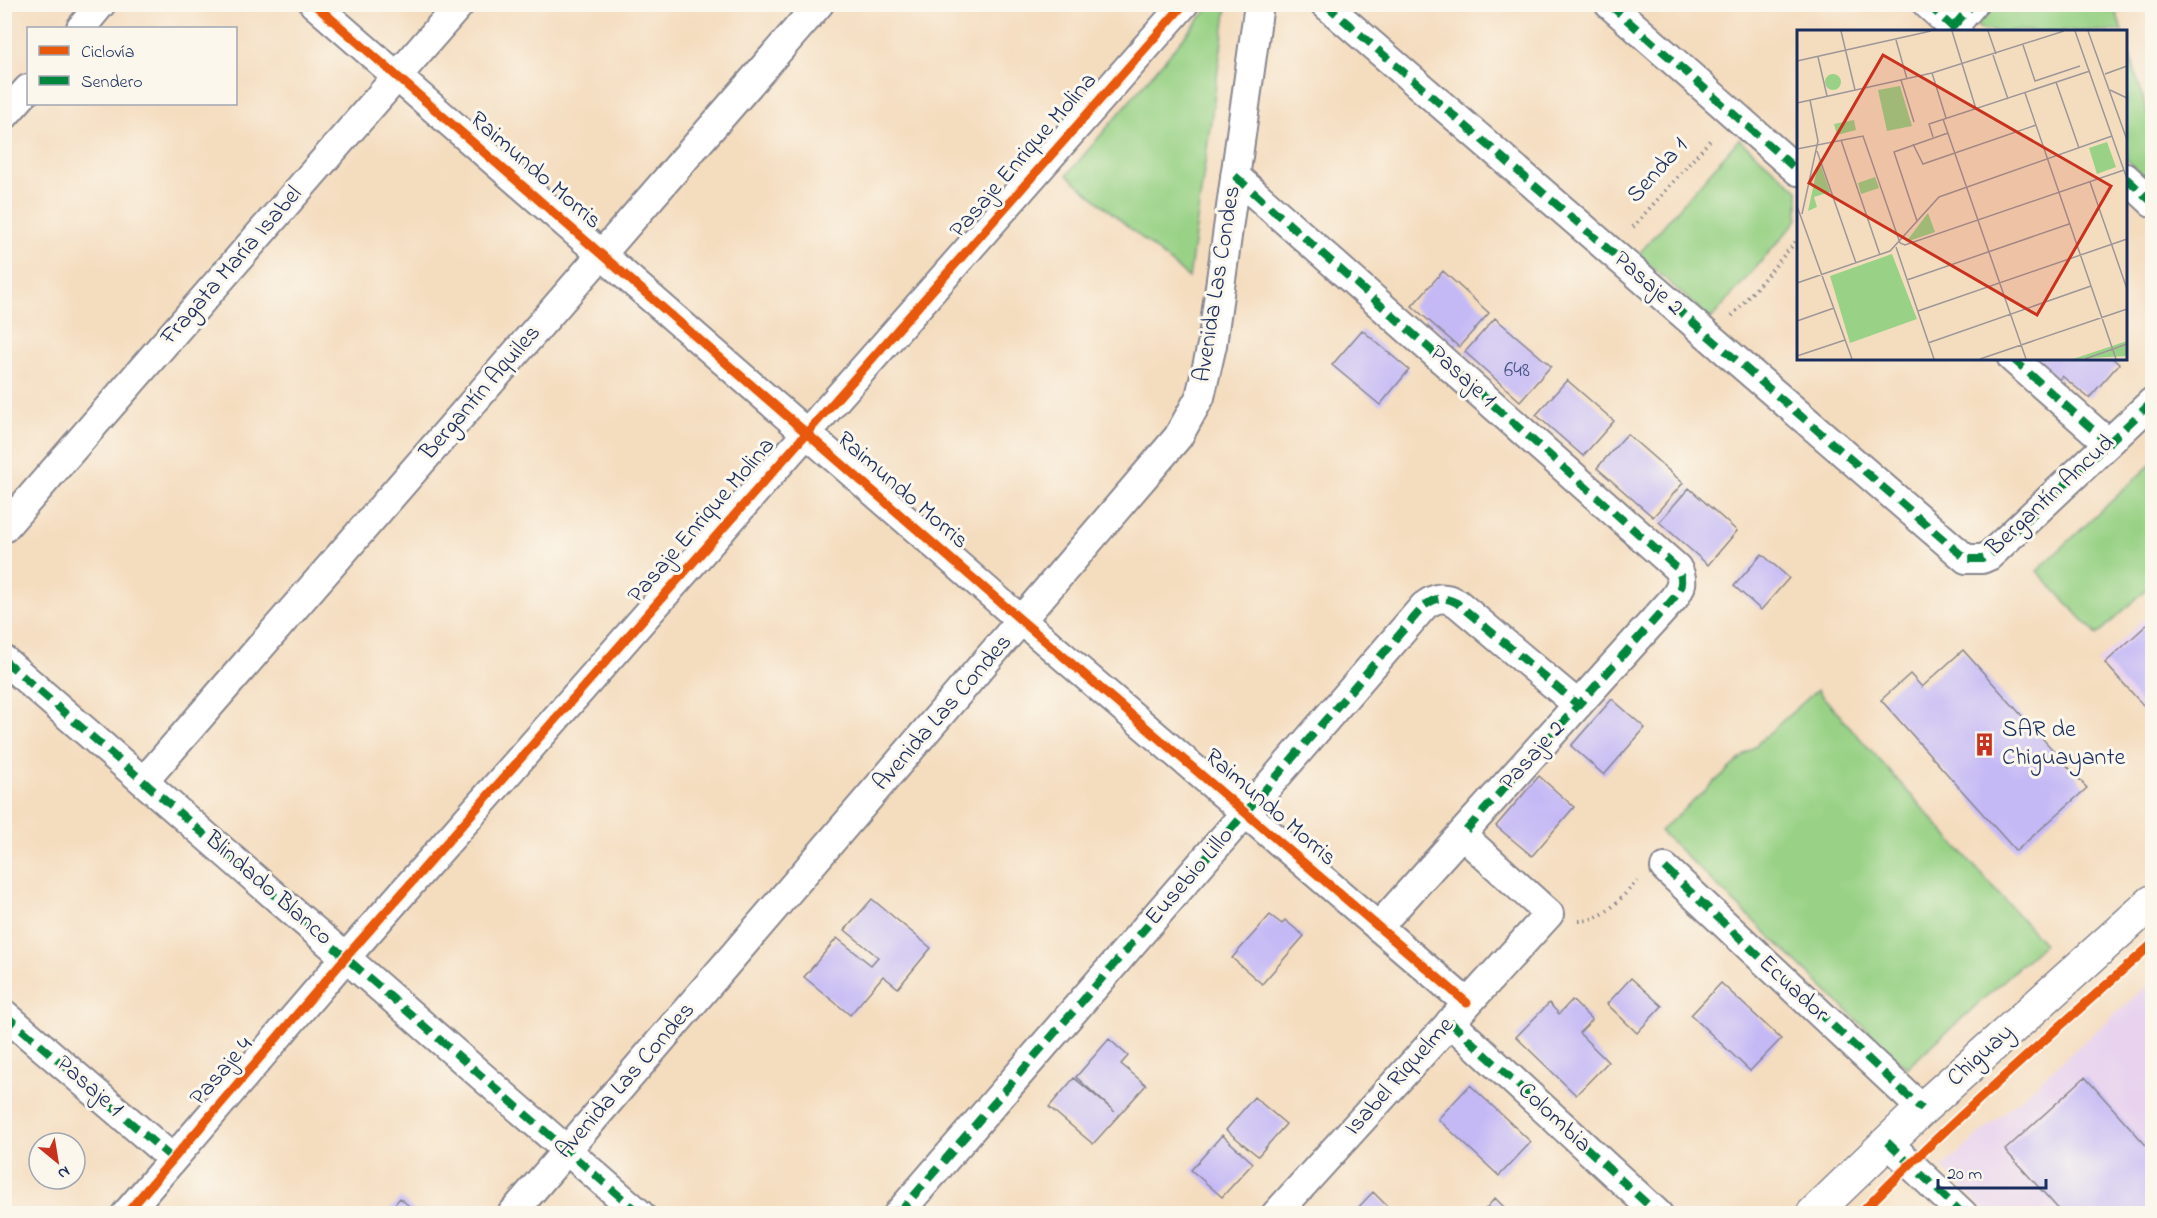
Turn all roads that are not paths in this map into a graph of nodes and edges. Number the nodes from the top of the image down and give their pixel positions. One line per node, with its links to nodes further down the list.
1 (101, 4): 11 (street)
2 (314, 4): 13 (street, Raimundo Morris)
3 (460, 4): 13 (street, Fragata María Isabel)
4 (819, 4): 20 (street, Bergantín Aquiles)
5 (1184, 4): 23 (street, Pasaje Enrique Molina)
6 (1259, 4): 17 (street, Avenida Las Condes)
7 (1325, 4): 26 (street, Pasaje 2)
8 (1609, 4): 16 (street)
9 (1927, 4): 12 (street)
10 (1973, 4): 12 (street)
11 (82, 27)
12 (1956, 29)
13 (397, 77): 20 (street, Raimundo Morris); 25 (street, Fragata María Isabel)
14 (27, 90): 15 (street)
15 (4, 116)
16 (1797, 170)
17 (1235, 176): 27 (street, Pasaje 1); 28 (street, Avenida Las Condes)
18 (2127, 179): 19 (street)
19 (2152, 202)
20 (602, 255): 23 (street, Raimundo Morris); 31 (street, Bergantín Aquiles)
21 (2014, 360): 24 (street)
22 (2152, 402): 24 (street, Bergantín Ancud)
23 (805, 433): 28 (street, Raimundo Morris); 37 (street, Pasaje Enrique Molina)
24 (2108, 442): 26 (street, Bergantín Ancud)
25 (4, 528)
26 (1973, 560)
27 (1682, 581): 30 (street, Pasaje 2)
28 (1022, 621): 32 (street, Raimundo Morris); 42 (street, Avenida Las Condes)
29 (4, 660): 31 (street, Blindado Blanco)
30 (1578, 705): 32 (street, Eusebio Lillo); 33 (street, Pasaje 2)
31 (144, 781): 37 (street, Blindado Blanco)
32 (1245, 813): 36 (street, Raimundo Morris); 48 (street, Eusebio Lillo)
33 (1462, 835): 36 (street, Pasaje 2); 38 (street, Isabel Riquelme)
34 (1665, 868): 40 (street, Ecuador)
35 (2152, 902): 40 (street, Chiguay)
36 (1378, 927): 38 (street, Raimundo Morris)
37 (346, 957): 42 (street, Blindado Blanco); 43 (street, Pasaje 4)
38 (1458, 1013): 44 (street, Isabel Riquelme); 49 (street, Colombia)
39 (4, 1014): 43 (street, Pasaje 1)
40 (1922, 1109): 41 (street, Chiguay)
41 (1887, 1142): 50 (street, Chiguay); 51 (street)
42 (567, 1150): 46 (street, Avenida Las Condes); 47 (street, Blindado Blanco)
43 (173, 1159): 45 (street, Pasaje 4)
44 (1278, 1213)
45 (126, 1214)
46 (512, 1214)
47 (640, 1214)
48 (898, 1214)
49 (1658, 1214)
50 (1813, 1214)
51 (1963, 1214)

